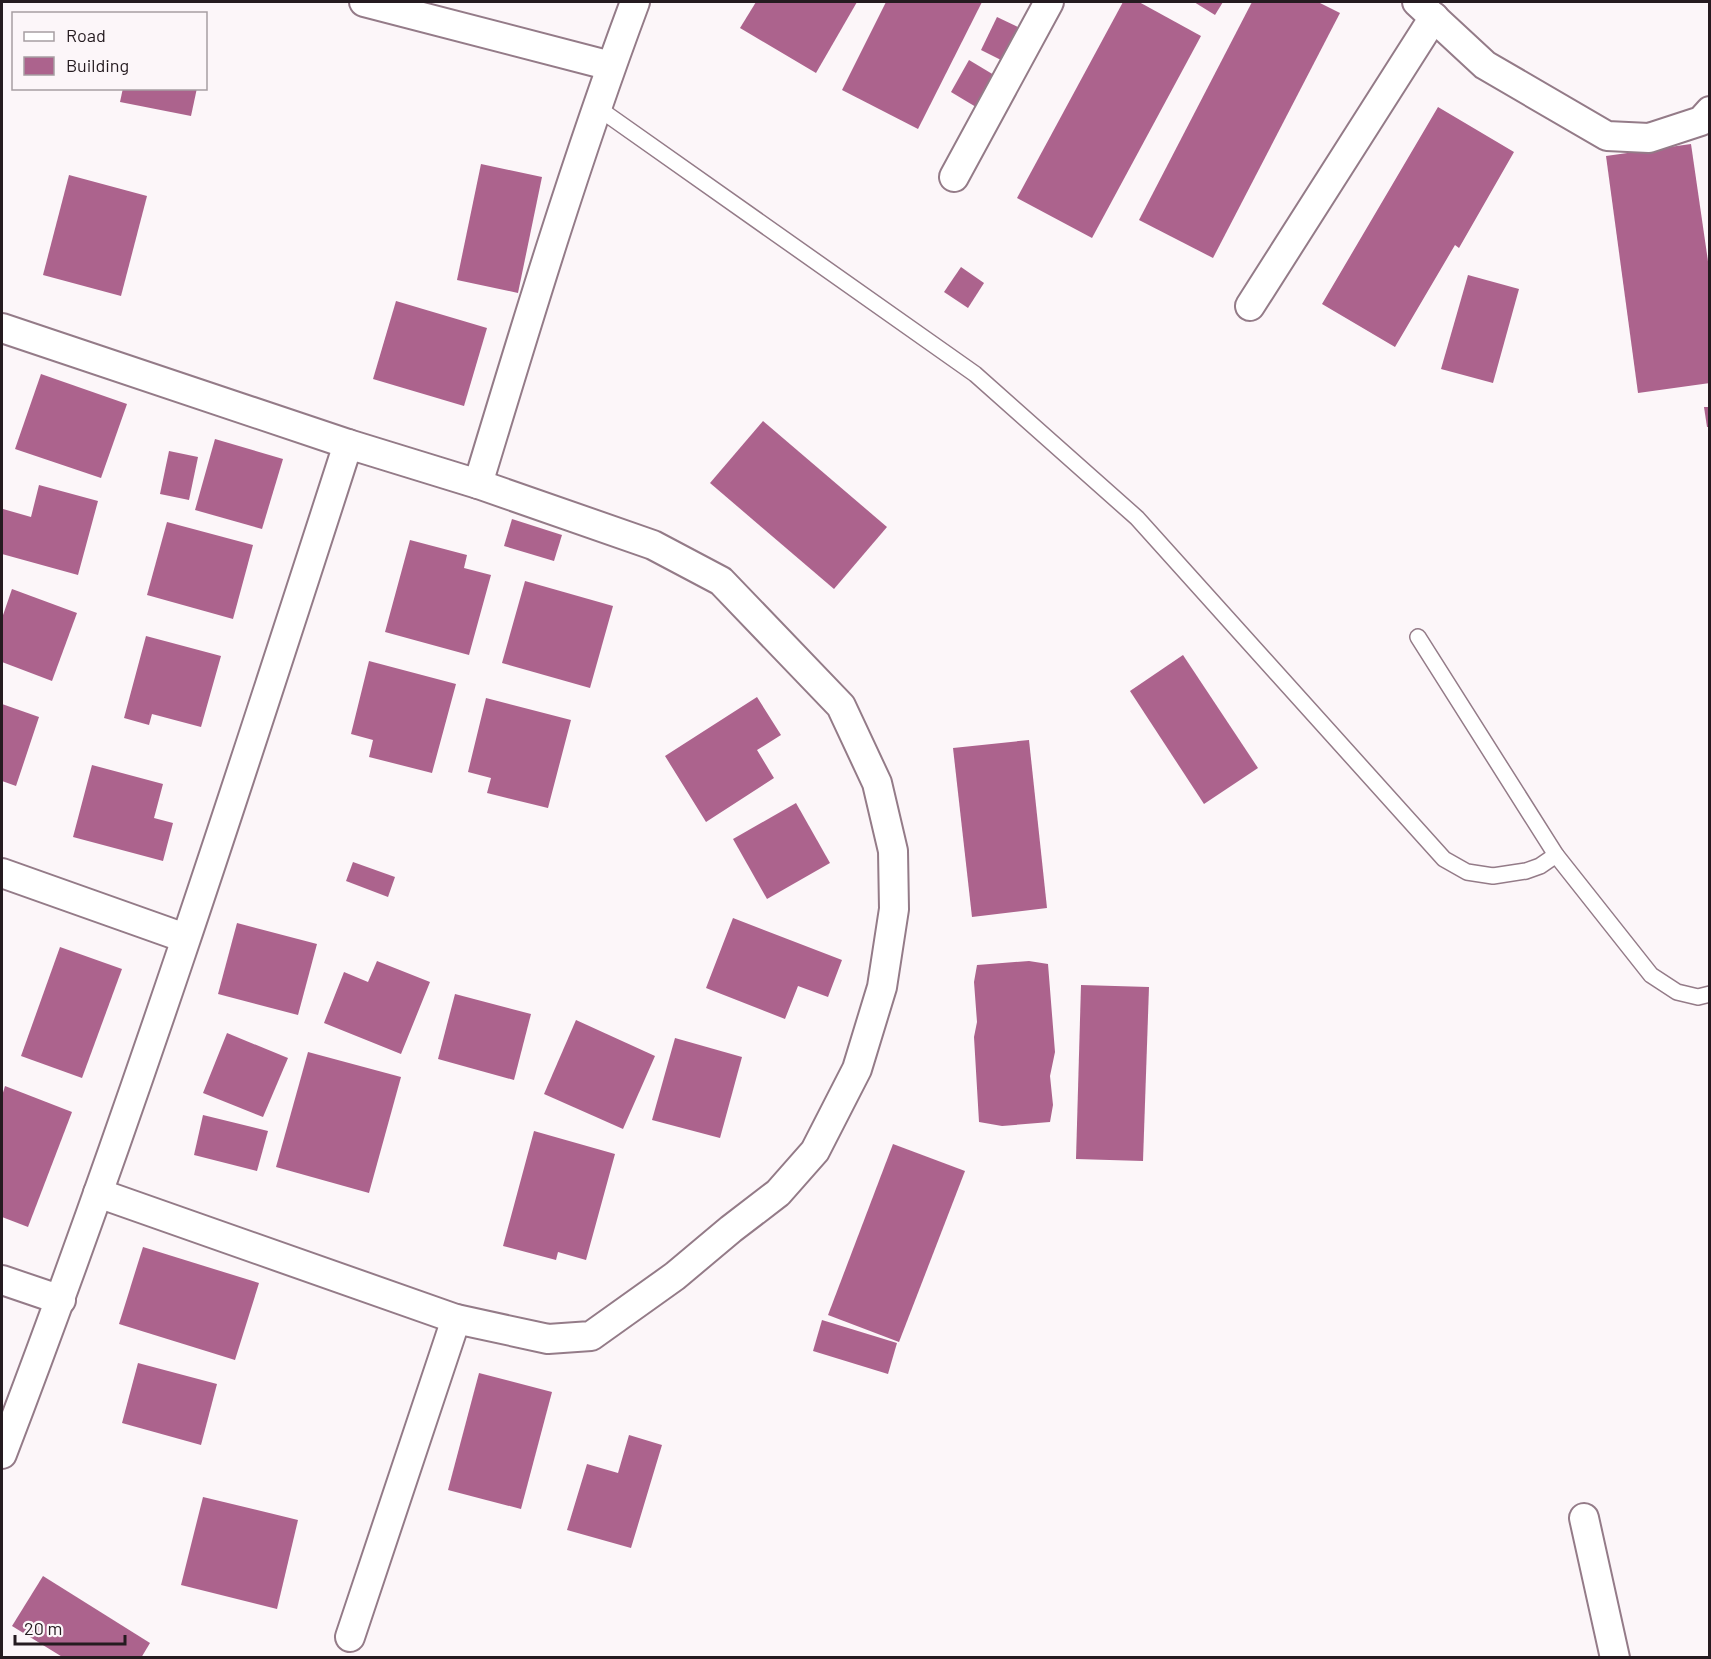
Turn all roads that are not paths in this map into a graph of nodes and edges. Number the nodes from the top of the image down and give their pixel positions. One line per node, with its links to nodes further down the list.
1 (364, 2): 5 (street)
2 (635, 2): 5 (street)
3 (1049, 2): 8 (street)
4 (1425, 9): 7 (street); 9 (street)
5 (611, 66): 6 (street)
6 (598, 108): 12 (street); 14 (lane)
7 (1710, 111)
8 (954, 177)
9 (1250, 306)
10 (2, 328): 11 (street)
11 (348, 444): 12 (street); 16 (street)
12 (478, 484): 21 (street)
13 (1418, 638): 14 (lane)
14 (1556, 855): 17 (lane)
15 (2, 873): 16 (street)
16 (185, 938): 18 (street)
17 (1710, 994)
18 (99, 1193): 20 (street); 21 (street)
19 (2, 1280): 20 (street)
20 (61, 1299): 22 (street)
21 (456, 1319): 24 (street)
22 (2, 1454)
23 (1584, 1518): 25 (street)
24 (350, 1637)
25 (1615, 1658)

